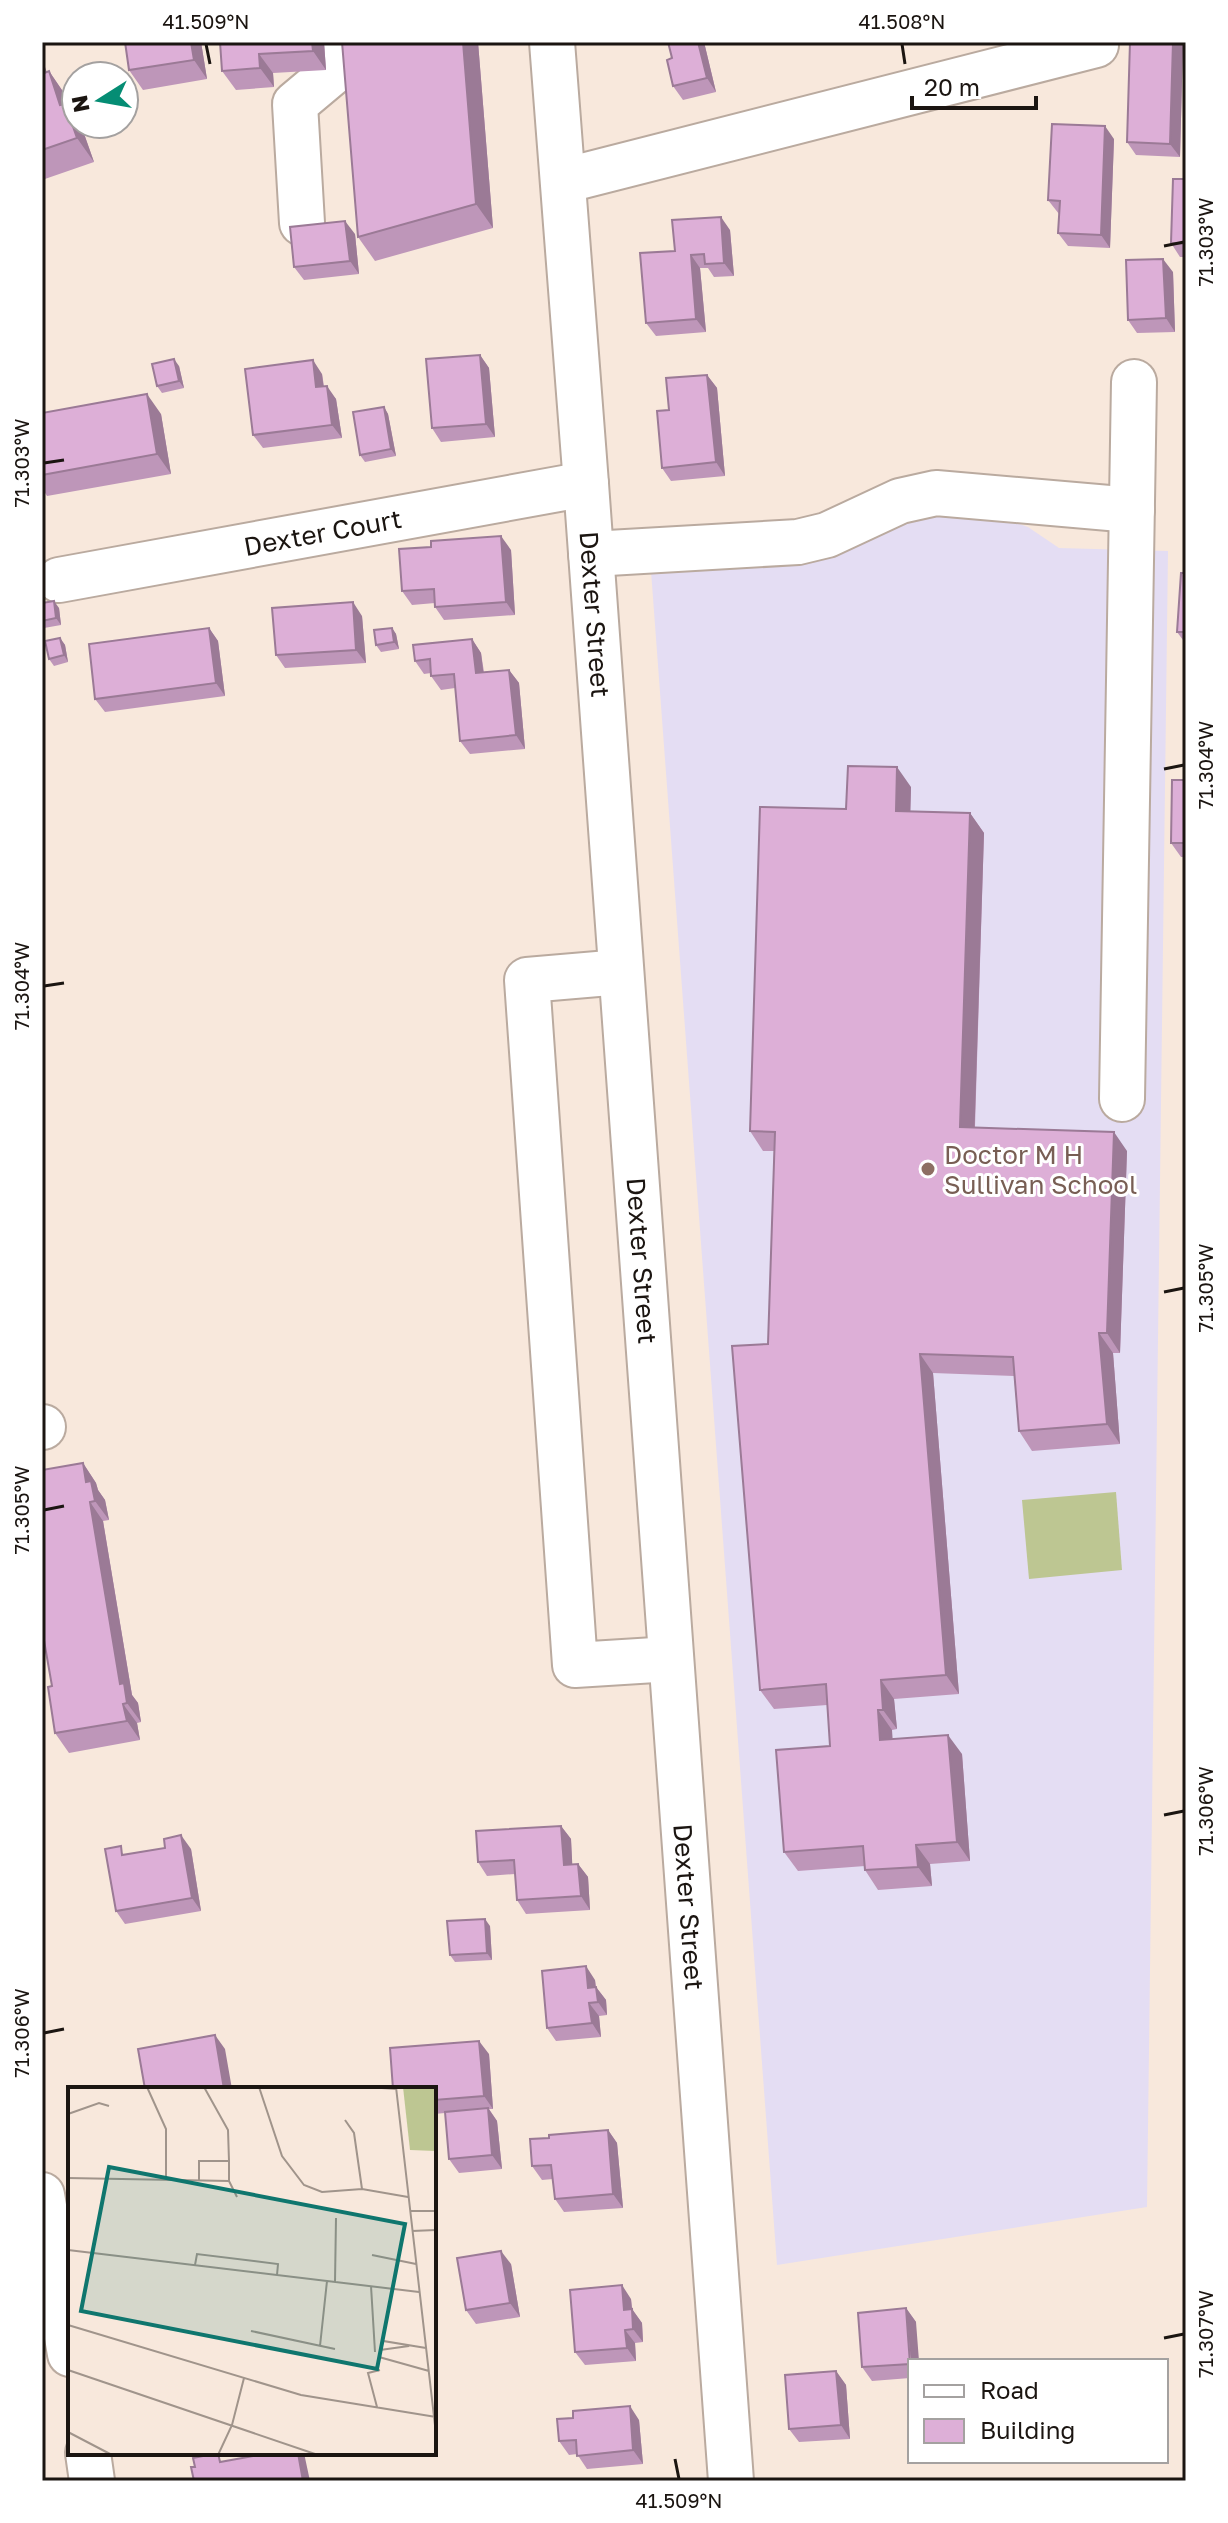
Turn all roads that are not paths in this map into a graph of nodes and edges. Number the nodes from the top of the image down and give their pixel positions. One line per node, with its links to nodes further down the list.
1 (329, 42): 5 (street)
2 (552, 42): 4 (street, Dexter Street)
3 (1096, 45): 4 (street)
4 (563, 181): 7 (street, Dexter Street)
5 (302, 223)
6 (1134, 382): 8 (street)
7 (586, 484): 9 (street, Dexter Street); 10 (street, Dexter Court)
8 (1132, 510): 9 (street); 12 (street)
9 (591, 554): 11 (street, Dexter Street)
10 (59, 580)
11 (621, 972): 13 (street, Dexter Street); 13 (street)
12 (1122, 1099)
13 (671, 1659): 18 (street, Dexter Street)
14 (42, 2195): 15 (street)
15 (68, 2343)
16 (88, 2455): 17 (street)
17 (92, 2481)
18 (731, 2481)

